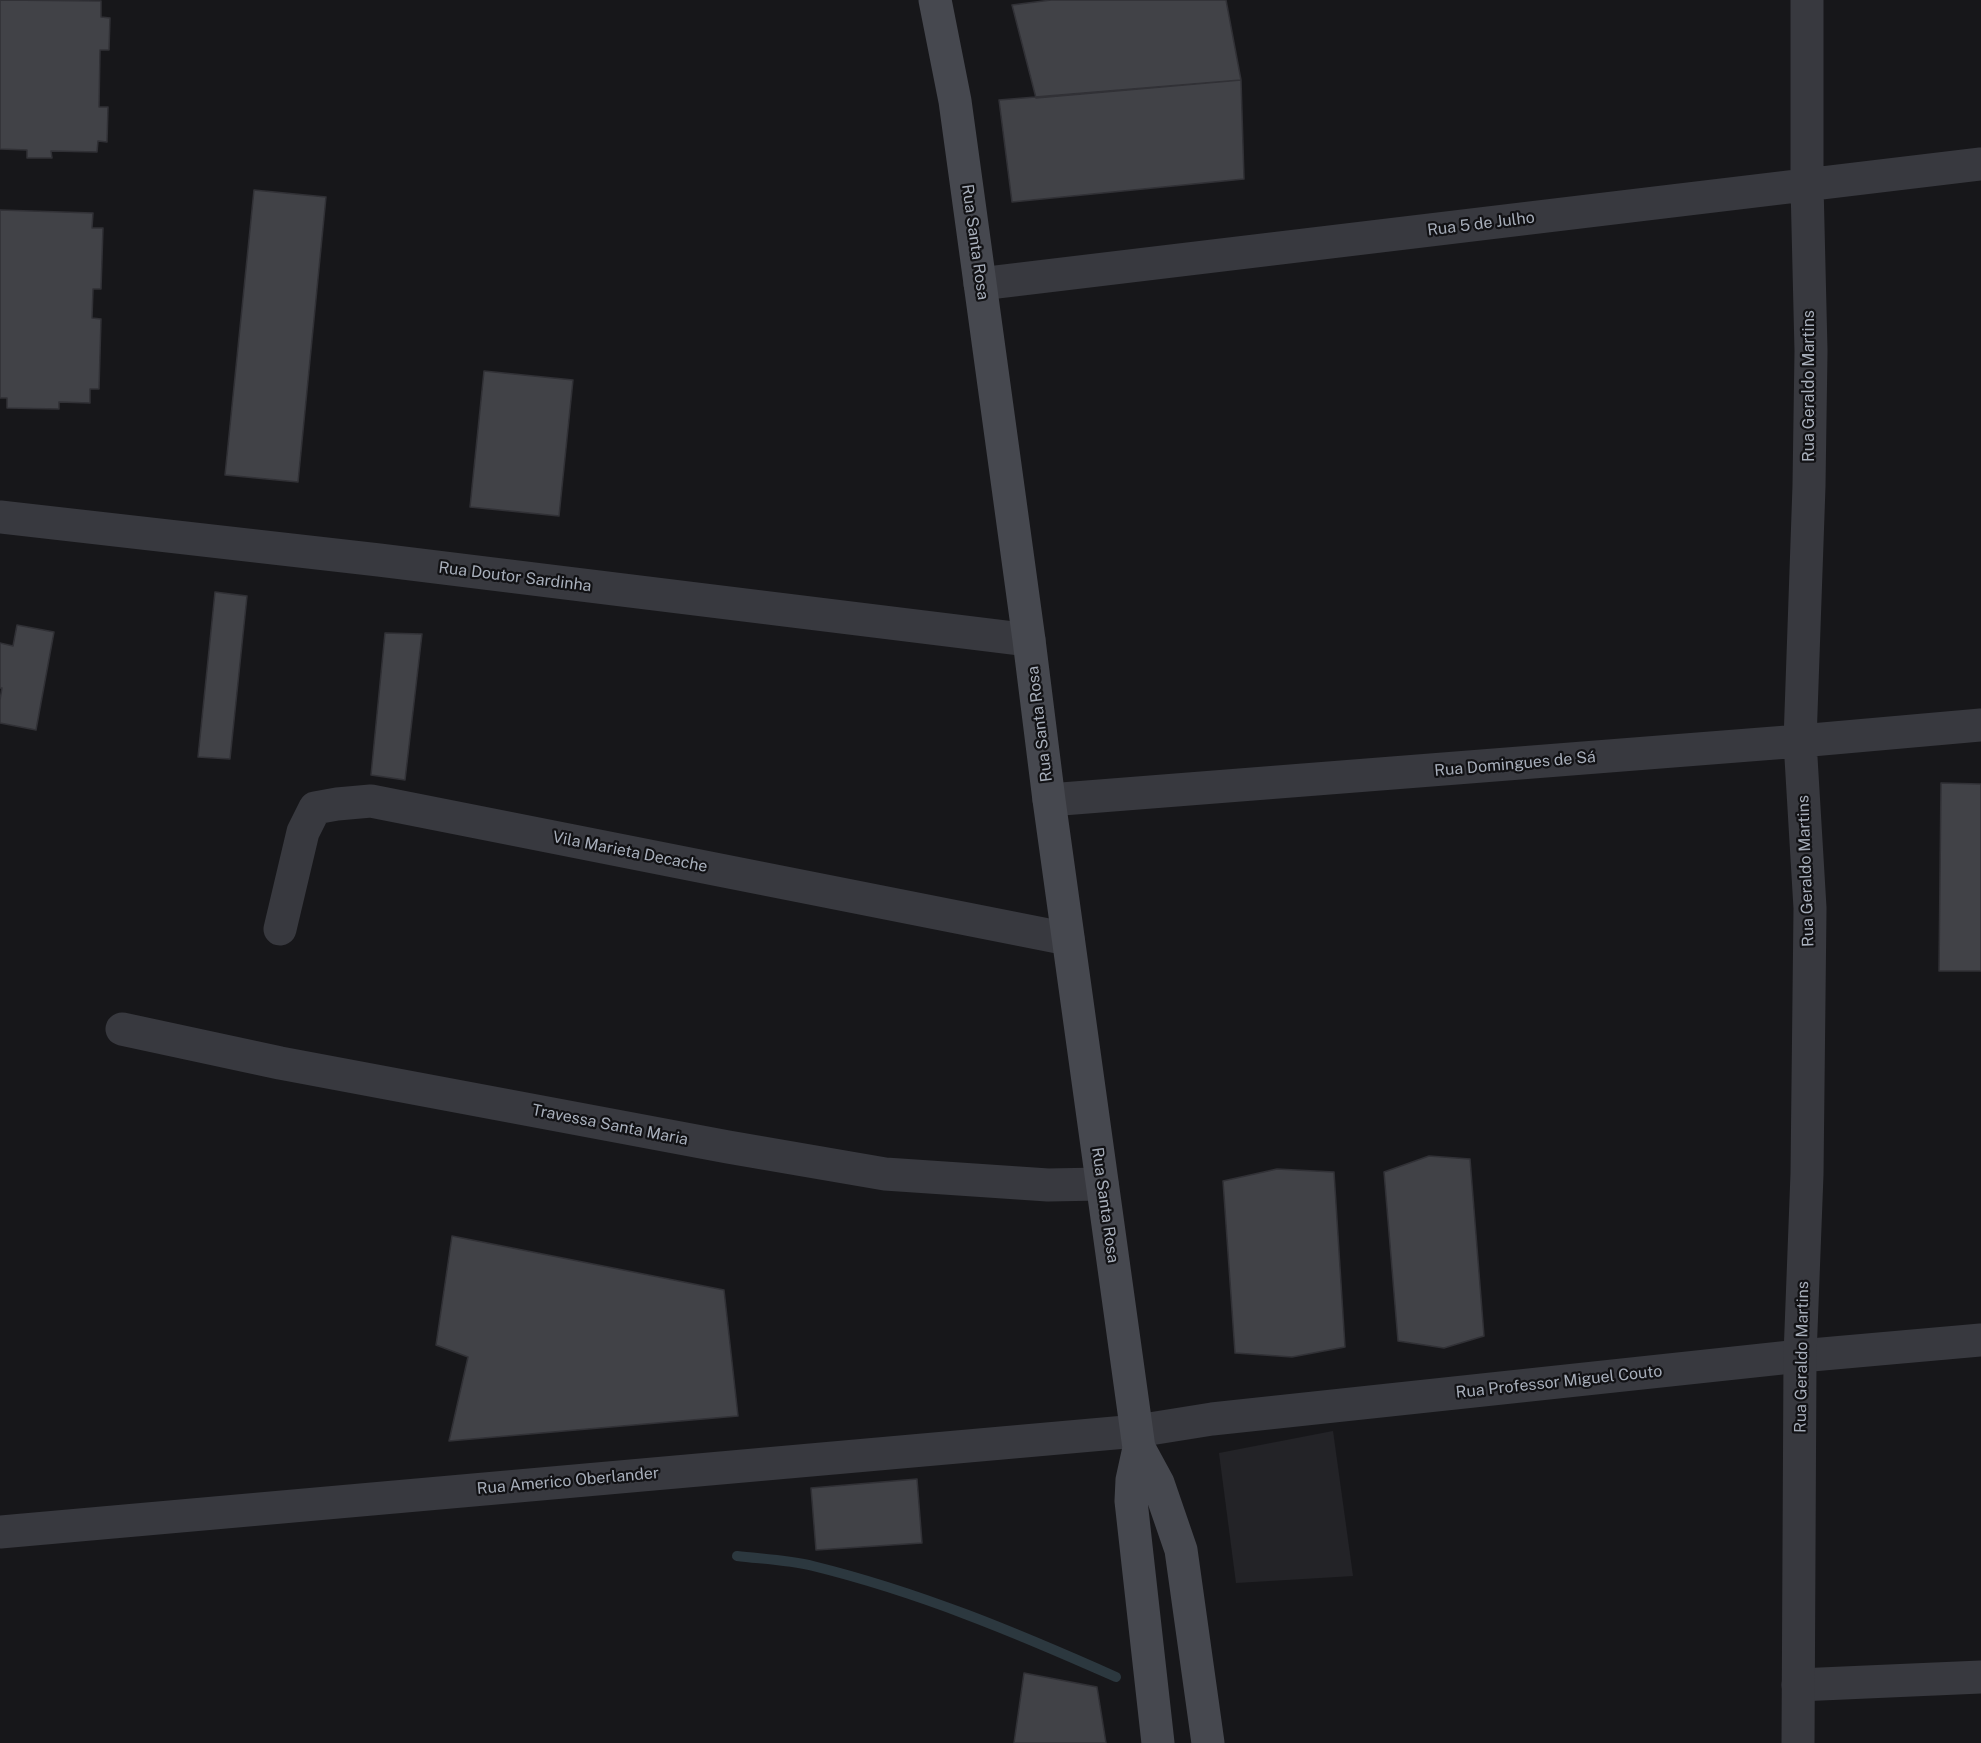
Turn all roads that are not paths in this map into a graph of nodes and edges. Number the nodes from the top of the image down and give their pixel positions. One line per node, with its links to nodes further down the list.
1 (935, 0): 5 (main road, Rua Santa Rosa)
2 (1807, 0): 4 (street, Rua Geraldo Martins)
3 (1981, 164): 4 (street, Rua 5 de Julho)
4 (1807, 185): 5 (street, Rua 5 de Julho); 9 (street, Rua Geraldo Martins)
5 (980, 284): 7 (main road, Rua Santa Rosa)
6 (0, 518): 7 (street, Rua Doutor Sardinha)
7 (1029, 640): 10 (main road, Rua Santa Rosa)
8 (1981, 725): 9 (street, Rua Domingues de Sá)
9 (1800, 741): 10 (street, Rua Domingues de Sá); 16 (street, Rua Geraldo Martins)
10 (1049, 800): 12 (main road, Rua Santa Rosa)
11 (280, 929): 12 (street, Vila Marieta Decache)
12 (1068, 939): 14 (main road, Rua Santa Rosa)
13 (122, 1029): 14 (street, Travessa Santa Maria)
14 (1102, 1184): 17 (main road, Rua Santa Rosa)
15 (1981, 1340): 16 (street, Rua Professor Miguel Couto)
16 (1800, 1356): 17 (street, Rua Professor Miguel Couto); 20 (street, Rua Geraldo Martins)
17 (1138, 1440): 18 (street, Rua Americo Oberlander); 21 (main road, Rua Santa Rosa); 22 (main road, Rua Santa Rosa)
18 (0, 1532)
19 (1981, 1677): 20 (street)
20 (1798, 1685): 23 (street, Rua Geraldo Martins)
21 (1158, 1743)
22 (1208, 1743)
23 (1797, 1743)

